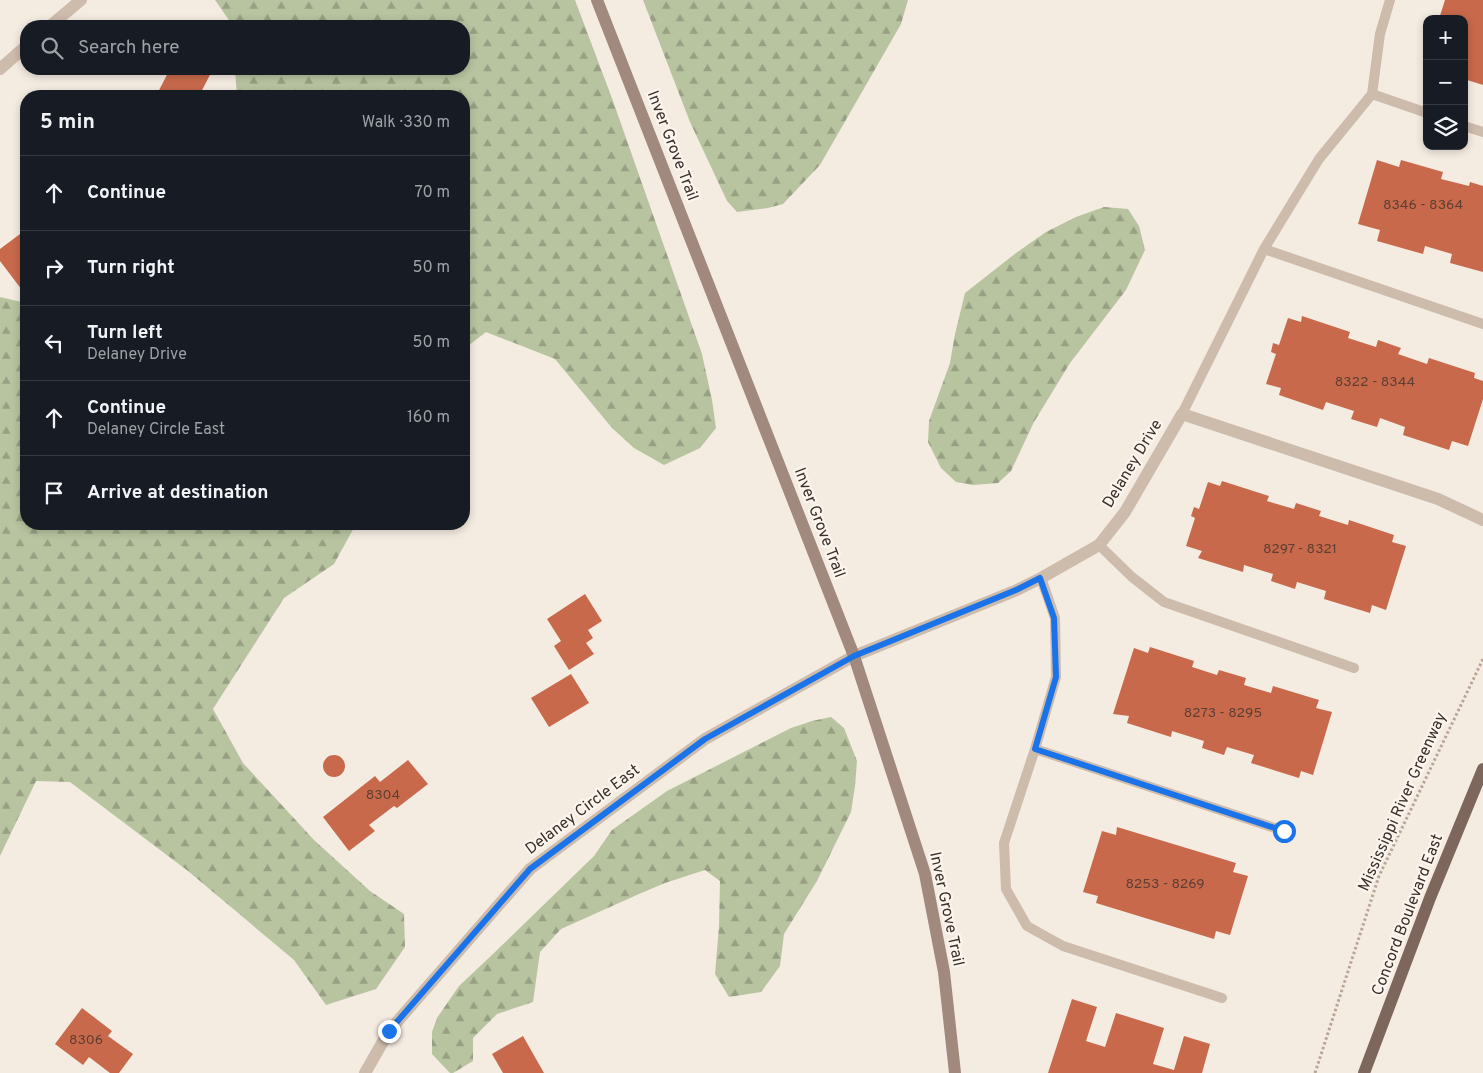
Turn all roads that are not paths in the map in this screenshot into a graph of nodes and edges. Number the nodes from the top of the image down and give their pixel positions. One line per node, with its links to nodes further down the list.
1 (81, 0): 4 (street)
2 (597, 0): 17 (street, Inver Grove Trail)
3 (1390, 0): 7 (lane)
4 (57, 20)
5 (20, 51): 6 (street)
6 (0, 69)
7 (1372, 94): 8 (lane); 11 (lane)
8 (1423, 112)
9 (1468, 127): 10 (lane)
10 (1483, 132)
11 (1264, 249): 12 (lane); 13 (lane)
12 (1483, 324)
13 (1182, 414): 14 (street, Delaney Drive); 15 (street, Delaney Drive)
14 (1483, 520)
15 (1099, 545): 16 (street, Delaney Drive); 18 (lane)
16 (1040, 578): 17 (street, Delaney Drive); 19 (lane)
17 (854, 656): 23 (street, Delaney Circle East); 24 (street, Inver Grove Trail)
18 (1354, 668)
19 (1035, 749): 21 (lane); 22 (lane)
20 (1483, 769): 25 (main road, Concord Boulevard East)
21 (1284, 831)
22 (1222, 998)
23 (365, 1073)
24 (956, 1073)
25 (1364, 1073)

